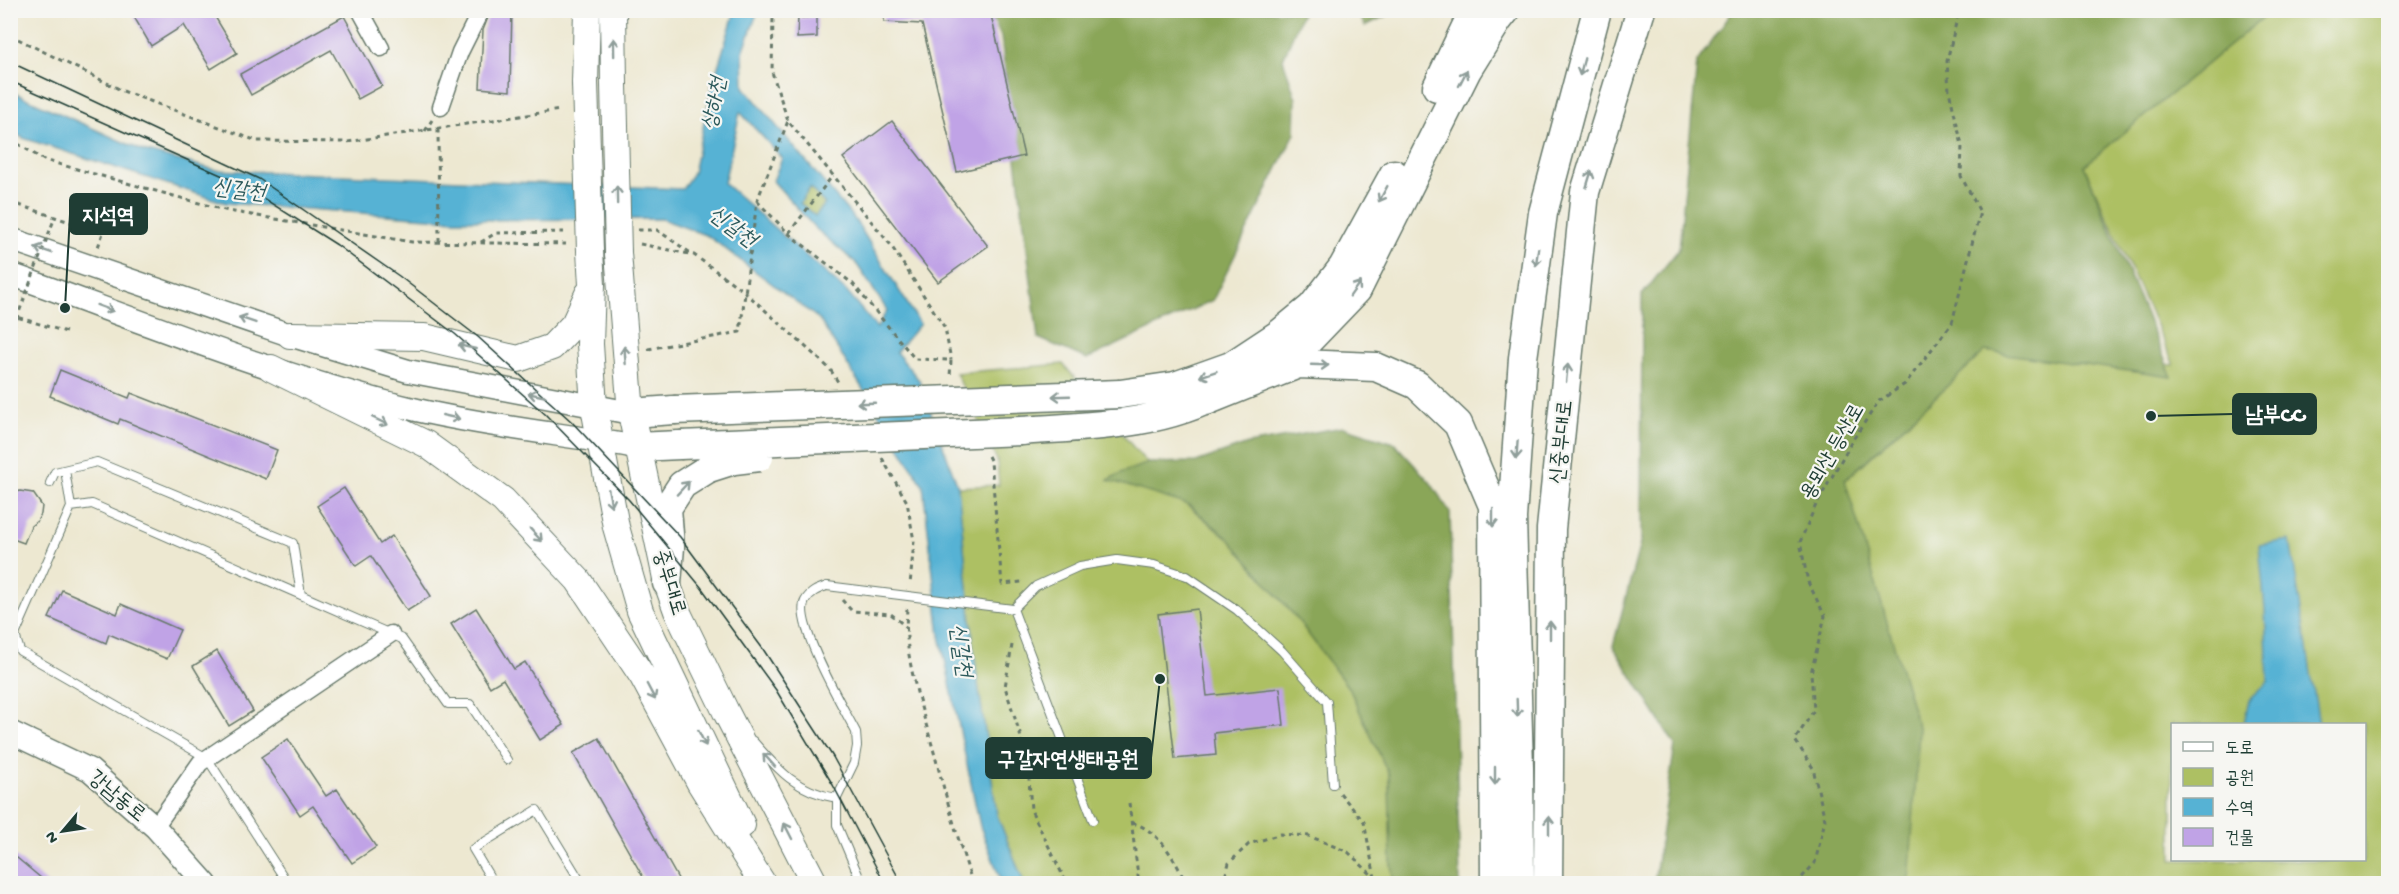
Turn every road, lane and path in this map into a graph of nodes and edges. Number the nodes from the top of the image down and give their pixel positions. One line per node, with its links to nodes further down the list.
1 (360, 10): 12 (street)
2 (481, 10): 13 (street)
3 (587, 10): 26 (main road, 중부대로, bridge)
4 (613, 10): 38 (main road, 중부대로, one-way to 4, bridge)
5 (775, 10): 15 (path)
6 (1474, 10): 38 (highway, one-way to 38, bridge)
7 (1506, 10): 36 (highway, one-way to 7)
8 (1597, 10): 79 (highway, 신중부대로, one-way to 79)
9 (1641, 10): 80 (highway, 신중부대로, one-way to 9)
10 (1959, 10): 81 (path, 용뫼산 등산로)
11 (10, 35): 16 (path)
12 (381, 48)
13 (441, 107)
14 (560, 110): 16 (path)
15 (788, 121): 17 (path); 18 (path)
16 (438, 129): 24 (path)
17 (833, 175): 22 (path); 34 (path)
18 (757, 201): 22 (path); 33 (path)
19 (10, 202): 20 (path)
20 (55, 217): 21 (path); 28 (path, bridge)
21 (103, 233)
22 (789, 234): 32 (path)
23 (10, 239): 30 (main road, one-way to 23)
24 (440, 242)
25 (10, 274): 35 (main road, one-way to 35)
26 (592, 285): 30 (main road, one-way to 30); 37 (main road, 중부대로)
27 (10, 315): 28 (path, bridge)
28 (18, 317): 29 (path); 31 (path, bridge)
29 (66, 332)
30 (290, 335): 37 (main road, one-way to 30)
31 (10, 336)
32 (907, 348)
33 (644, 350)
34 (951, 360)
35 (271, 368): 40 (main road, one-way to 40); 69 (main road, one-way to 69)
36 (1206, 401): 39 (highway); 78 (highway, one-way to 78)
37 (594, 407): 38 (main road); 40 (main road, 중부대로)
38 (631, 413): 41 (main road, 중부대로)
39 (1021, 431): 41 (highway, bridge); 47 (highway, one-way to 39, bridge)
40 (599, 441): 41 (main road); 70 (main road, 중부대로, one-way to 70)
41 (637, 447): 47 (main road, 중부대로)
42 (991, 462): 46 (path)
43 (65, 470): 44 (lane); 45 (lane); 48 (lane)
44 (50, 483)
45 (71, 507): 48 (lane); 56 (lane)
46 (1022, 582)
47 (667, 583): 54 (main road, 중부대로)
48 (301, 595): 52 (lane)
49 (836, 595): 51 (path)
50 (1013, 609): 58 (lane); 59 (lane, bridge); 61 (lane)
51 (906, 627)
52 (391, 634): 56 (street); 57 (lane)
53 (1013, 642): 73 (path)
54 (726, 712): 59 (lane, one-way to 54); 71 (main road, 중부대로, one-way to 54)
55 (10, 732): 63 (main road, 강남동로)
56 (207, 758): 63 (street); 66 (lane)
57 (507, 760)
58 (1333, 784): 64 (path)
59 (837, 798): 72 (lane)
60 (1129, 802): 62 (path)
61 (1093, 820)
62 (1132, 823): 74 (path); 75 (path)
63 (155, 827): 65 (main road, 강남동로)
64 (1375, 878): 76 (path); 77 (path)
65 (206, 884)
66 (288, 884)
67 (494, 884): 68 (lane)
68 (582, 884)
69 (763, 884)
70 (768, 884)
71 (815, 884)
72 (862, 884)
73 (1067, 884)
74 (1139, 884)
75 (1186, 884)
76 (1223, 884)
77 (1377, 884)
78 (1495, 884)
79 (1520, 884)
80 (1548, 884)
81 (1796, 884)

